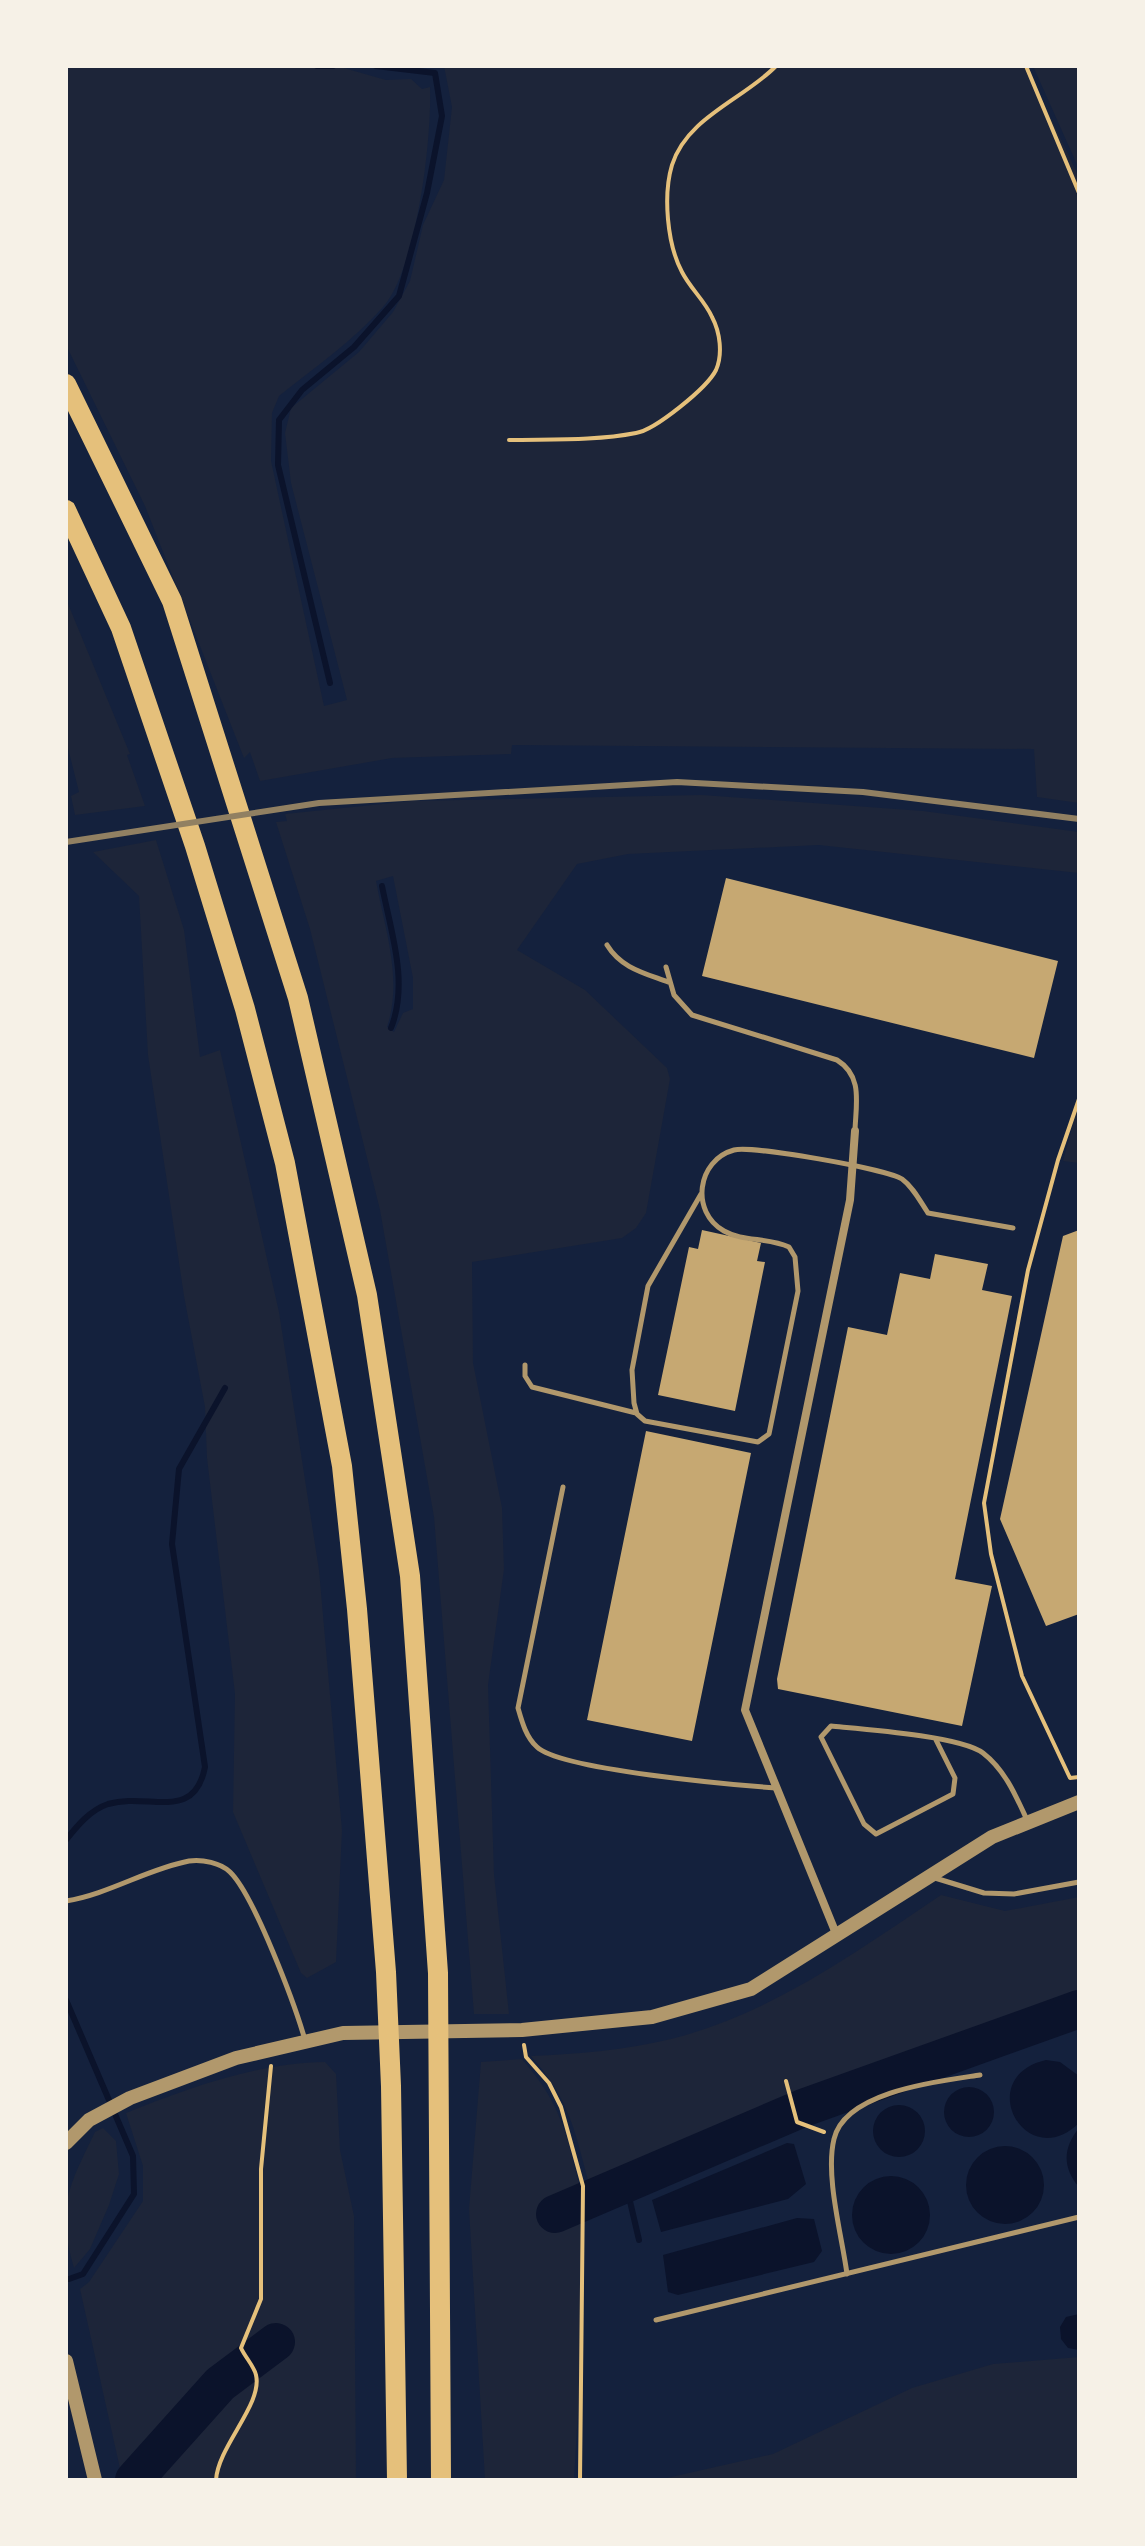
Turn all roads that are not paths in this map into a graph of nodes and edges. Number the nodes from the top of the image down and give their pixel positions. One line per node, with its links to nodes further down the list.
1 (66, 384): 29 (highway)
2 (66, 510): 32 (highway)
3 (607, 945): 5 (lane)
4 (666, 967): 5 (lane)
5 (668, 982): 6 (lane)
6 (855, 1131): 7 (street)
7 (852, 1167): 8 (lane); 9 (lane); 14 (street)
8 (701, 1194): 11 (lane); 11 (lane)
9 (1013, 1228)
10 (525, 1365): 11 (lane)
11 (637, 1414)
12 (563, 1487): 14 (lane)
13 (936, 1740): 13 (lane); 16 (lane)
14 (777, 1788): 20 (street)
15 (1079, 1802): 16 (street)
16 (1029, 1823): 17 (street)
17 (931, 1876): 18 (lane); 20 (street)
18 (1079, 1882)
19 (66, 1901): 21 (lane)
20 (837, 1936): 21 (street)
21 (305, 2042): 23 (street)
22 (980, 2075): 27 (lane)
23 (95, 2117): 24 (street); 25 (street)
24 (66, 2126)
25 (66, 2143)
26 (1079, 2217): 27 (lane)
27 (847, 2274): 28 (lane)
28 (656, 2320)
29 (440, 2333): 33 (highway); 34 (highway)
30 (66, 2361): 31 (street)
31 (95, 2480)
32 (397, 2480)
33 (441, 2480)
34 (452, 2480)

